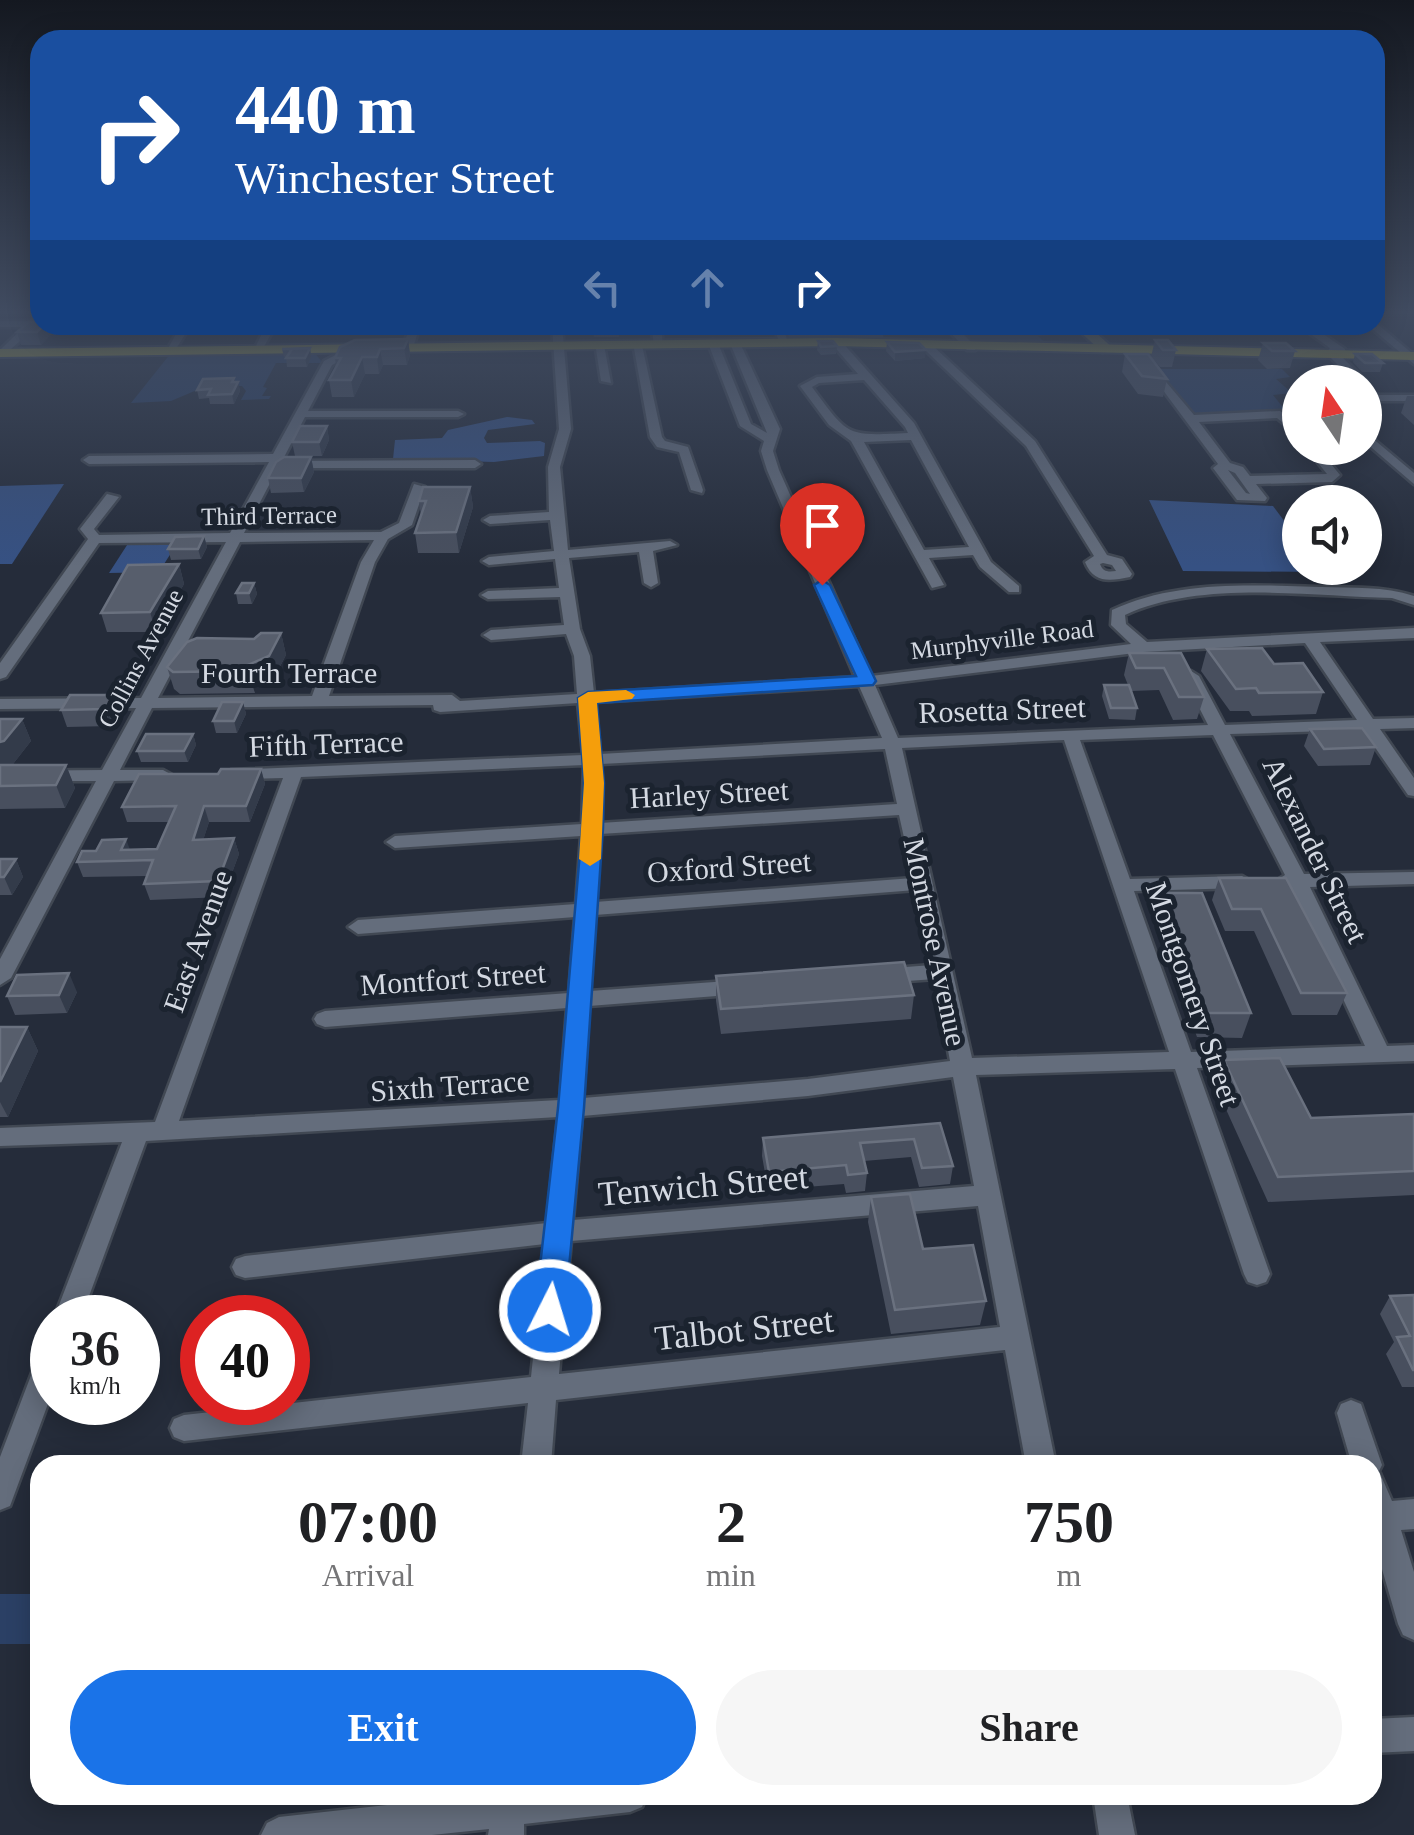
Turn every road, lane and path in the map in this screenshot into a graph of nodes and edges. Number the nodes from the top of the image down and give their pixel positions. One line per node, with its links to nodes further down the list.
1 (311, 396): 12 (street, Collins Avenue)
2 (563, 396): 30 (street)
3 (647, 396): 28 (street)
4 (734, 396): 18 (street)
5 (759, 396): 18 (street, Montrose Avenue)
6 (814, 396): 17 (street)
7 (881, 396): 16 (street)
8 (980, 396): 40 (street)
9 (1174, 396): 15 (street)
10 (1382, 398): 11 (street)
11 (1414, 398)
12 (302, 414): 13 (street); 21 (street, Collins Avenue)
13 (458, 414)
14 (1282, 415): 15 (street)
15 (1192, 419): 24 (street)
16 (915, 436): 17 (street); 37 (street)
17 (856, 438): 38 (street)
18 (770, 440): 55 (street, Montrose Avenue)
19 (1382, 451): 26 (street)
20 (89, 460): 21 (street)
21 (276, 461): 22 (street); 33 (street, Collins Avenue)
22 (475, 464)
23 (1326, 465): 25 (street)
24 (1226, 466): 25 (street); 25 (street)
25 (1248, 480)
26 (1414, 480)
27 (419, 487): 32 (street)
28 (697, 490)
29 (112, 497): 34 (street)
30 (556, 516): 31 (street); 39 (street)
31 (490, 520)
32 (383, 536): 33 (street, Third Terrace); 57 (street)
33 (232, 538): 34 (street, Third Terrace); 59 (street, Collins Avenue)
34 (95, 539): 53 (street)
35 (670, 546): 36 (street)
36 (645, 547): 39 (street); 42 (street)
37 (978, 550): 38 (street); 44 (street)
38 (920, 554): 43 (street)
39 (562, 556): 41 (street); 45 (street)
40 (1102, 558)
41 (489, 560)
42 (651, 583)
43 (937, 585)
44 (1014, 589)
45 (566, 592): 46 (street); 48 (street)
46 (488, 595)
47 (1414, 601): 52 (street, Murphyville Road)
48 (572, 629): 50 (street); 56 (street)
49 (1414, 633): 51 (street, Murphyville Road)
50 (491, 635)
51 (1308, 638): 52 (street, Murphyville Road); 63 (street)
52 (1143, 647): 55 (street, Murphyville Road)
53 (0, 674)
54 (1191, 676): 64 (street, Alexander Street)
55 (867, 681): 56 (street, Murphyville Road); 66 (street, Montrose Avenue)
56 (588, 698): 61 (street); 67 (street)
57 (320, 700): 58 (street, Fourth Terrace); 59 (street, Fourth Terrace)
58 (459, 700)
59 (146, 701): 60 (street, Fourth Terrace); 71 (street, Collins Avenue)
60 (0, 704)
61 (440, 706)
62 (1414, 722): 63 (street, Rosetta Street)
63 (1368, 724): 64 (street, Rosetta Street); 73 (street)
64 (1221, 729): 65 (street, Rosetta Street); 78 (street, Alexander Street)
65 (1070, 734): 66 (street, Rosetta Street); 80 (street, Montgomery Street)
66 (892, 742): 67 (street, Rosetta Street); 74 (street, Montrose Avenue)
67 (592, 760): 68 (street, Fifth Terrace); 75 (street)
68 (294, 773): 70 (street, Fifth Terrace); 94 (street, East Avenue)
69 (189, 774): 71 (street)
70 (224, 774)
71 (105, 775): 72 (street); 85 (street, Collins Avenue)
72 (0, 776)
73 (1414, 791)
74 (907, 809): 75 (street, Harley Street); 79 (street, Montrose Avenue)
75 (592, 828): 76 (street, Harley Street); 81 (street)
76 (395, 842)
77 (1414, 878): 78 (street)
78 (1298, 881): 80 (street); 90 (street, Alexander Street)
79 (924, 883): 81 (street, Oxford Street); 83 (street, Montrose Avenue)
80 (1125, 885): 91 (street, Montgomery Street)
81 (587, 907): 82 (street, Oxford Street); 87 (street)
82 (358, 927)
83 (944, 971): 84 (street); 92 (street, Montrose Avenue)
84 (867, 977)
85 (0, 978)
86 (770, 985): 87 (street, Montfort Street)
87 (578, 1000): 88 (street, Montfort Street); 93 (street)
88 (325, 1019)
89 (1414, 1053): 90 (street, Sixth Terrace)
90 (1380, 1054): 91 (street, Sixth Terrace)
91 (1184, 1063): 92 (street, Sixth Terrace); 99 (street, Montgomery Street)
92 (962, 1068): 93 (street, Sixth Terrace); 96 (street, Montrose Avenue)
93 (571, 1108): 94 (street, Sixth Terrace); 97 (street)
94 (150, 1132): 95 (street, Sixth Terrace); 100 (street, East Avenue)
95 (0, 1137)
96 (988, 1195): 97 (street, Tenwich Street); 101 (street, Montrose Avenue)
97 (557, 1232): 98 (street, Tenwich Street); 102 (street)
98 (245, 1267)
99 (1257, 1274)
100 (78, 1295)
101 (1014, 1337): 102 (street, Talbot Street); 107 (street, Montrose Avenue)
102 (543, 1388): 105 (street, Talbot Street); 106 (street)
103 (1351, 1414): 108 (street)
104 (30, 1416): 109 (street)
105 (184, 1428)
106 (537, 1455)
107 (1039, 1455)
108 (1364, 1455)
109 (0, 1496)
110 (1390, 1516): 111 (street)
111 (1414, 1623)
112 (1414, 1734): 113 (street)
113 (1382, 1736)
114 (562, 1805): 116 (street)
115 (1112, 1805): 118 (street)
116 (508, 1813): 117 (street)
117 (278, 1835)
118 (1117, 1835)

